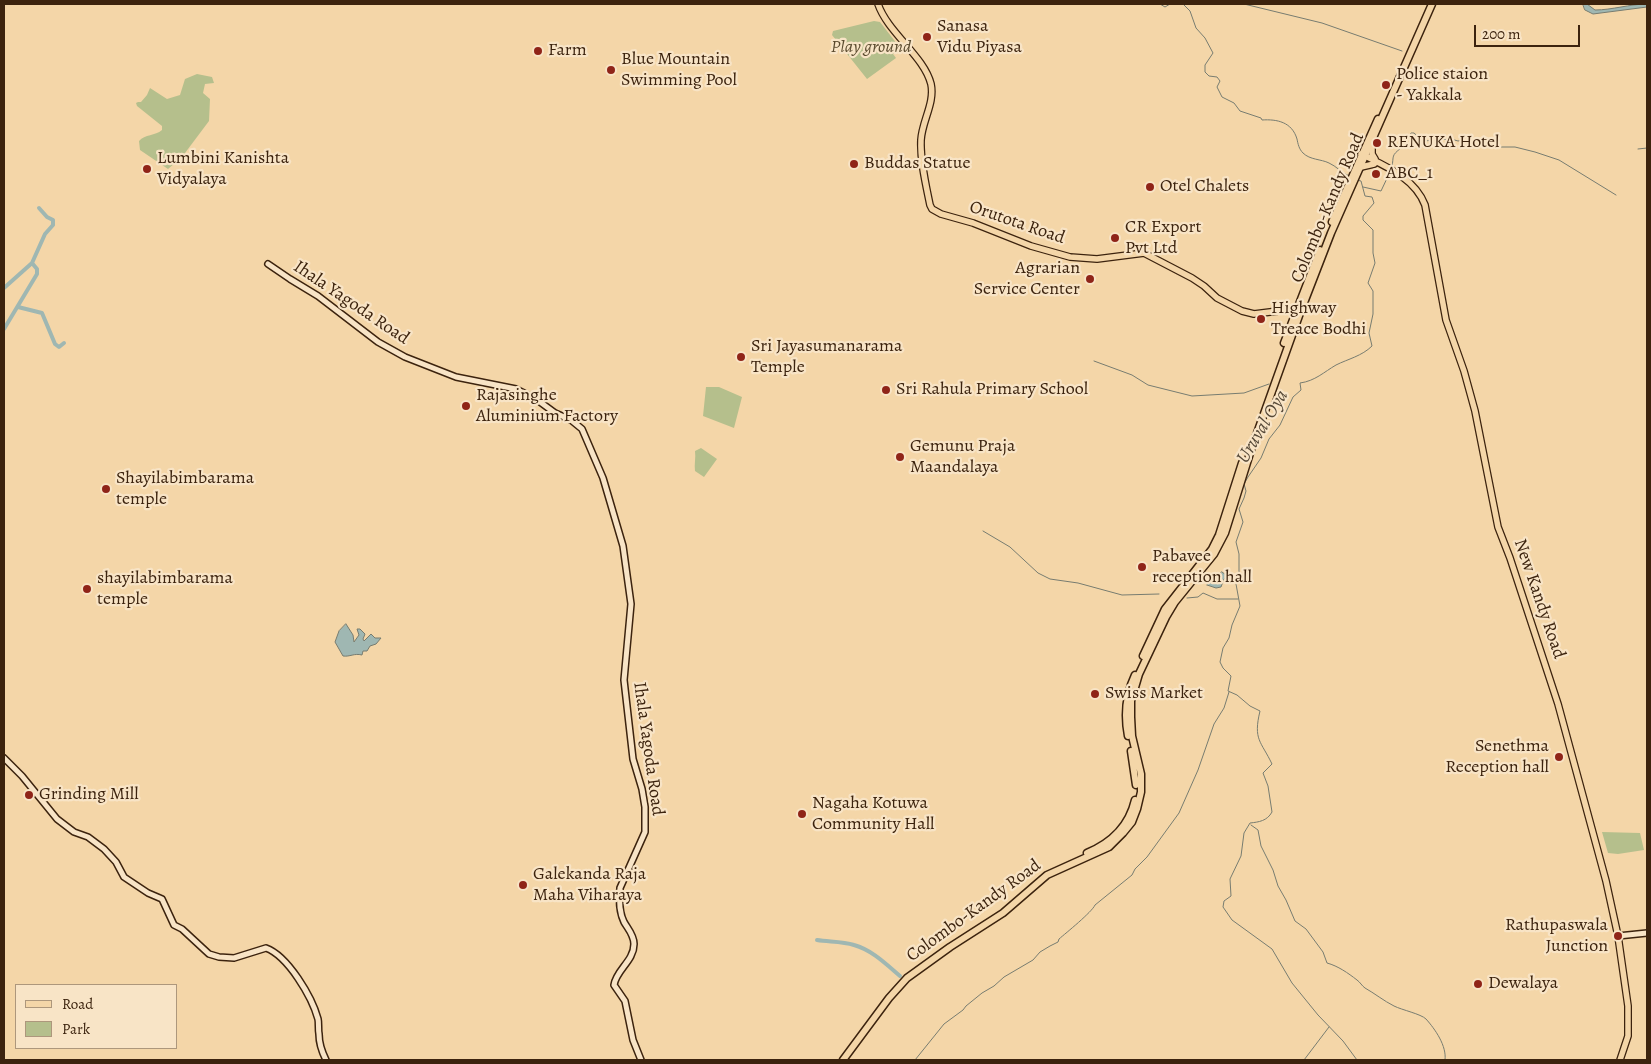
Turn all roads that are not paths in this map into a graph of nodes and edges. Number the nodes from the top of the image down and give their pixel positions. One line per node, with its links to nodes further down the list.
1 (878, 4): 10 (main road, Orutota Road)
2 (1428, 4): 4 (highway, Colombo-Kandy Road)
3 (1432, 4): 4 (highway, Colombo-Kandy Road)
4 (1416, 36): 5 (highway, Colombo-Kandy Road); 6 (highway, Colombo-Kandy Road)
5 (1372, 142): 6 (highway, Colombo-Kandy Road); 7 (main road)
6 (1363, 156): 7 (main road, New Kandy Road); 8 (highway, Colombo-Kandy Road)
7 (1375, 162): 8 (main road); 13 (main road, New Kandy Road)
8 (1358, 169): 10 (highway, Colombo-Kandy Road)
9 (268, 264): 16 (street, Ihala Yagoda Road)
10 (1298, 313): 14 (highway, Colombo-Kandy Road)
11 (4, 758): 15 (street)
12 (1647, 933): 13 (street)
13 (1618, 936): 19 (main road, New Kandy Road)
14 (892, 991): 17 (highway, Colombo-Kandy Road); 18 (highway, Colombo-Kandy Road)
15 (326, 1060)
16 (641, 1060)
17 (838, 1060)
18 (843, 1060)
19 (1620, 1060)

